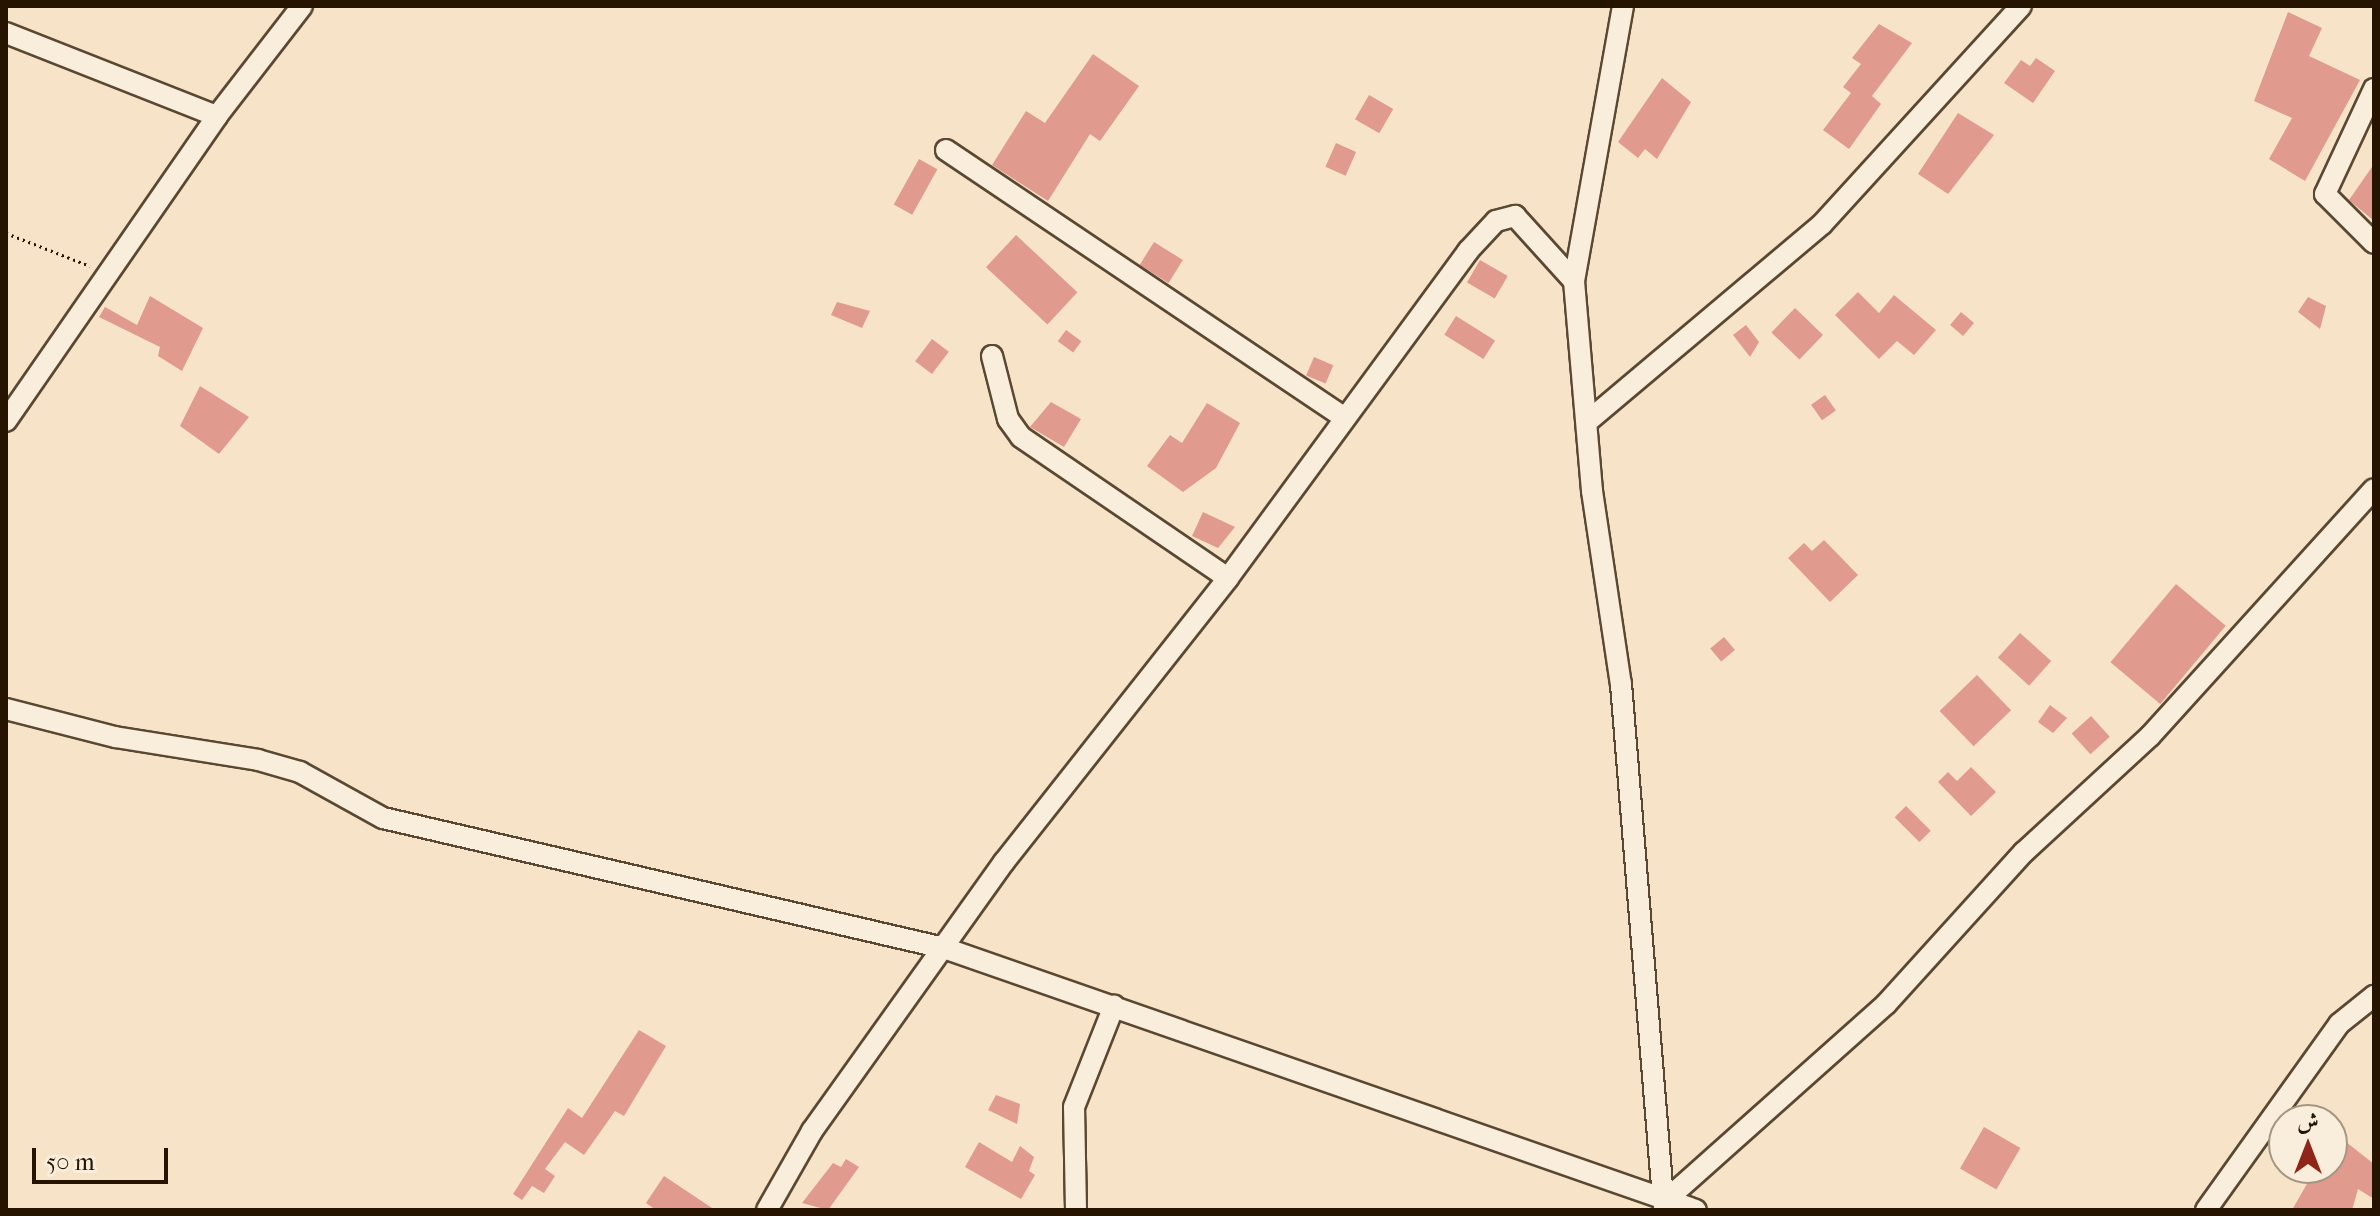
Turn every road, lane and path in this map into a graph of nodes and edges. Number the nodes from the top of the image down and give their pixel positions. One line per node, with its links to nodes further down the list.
1 (302, 6): 6 (street)
2 (1623, 6): 11 (street)
3 (2021, 6): 15 (street)
4 (6, 33): 6 (street)
5 (2374, 89): 9 (street)
6 (217, 116): 10 (street)
7 (946, 150): 13 (street)
8 (6, 233): 10 (path)
9 (2374, 243)
10 (108, 273): 14 (street)
11 (1574, 281): 13 (street); 15 (street)
12 (992, 356): 17 (street)
13 (1344, 417): 17 (street)
14 (6, 421)
15 (1587, 422): 22 (street)
16 (2374, 489): 22 (street)
17 (1228, 578): 19 (street)
18 (6, 709): 19 (street)
19 (944, 948): 21 (street); 23 (street)
20 (2374, 996): 26 (street)
21 (1114, 1006): 22 (street); 24 (street)
22 (1664, 1205): 25 (street)
23 (767, 1210)
24 (1076, 1210)
25 (1696, 1210)
26 (2206, 1210)

